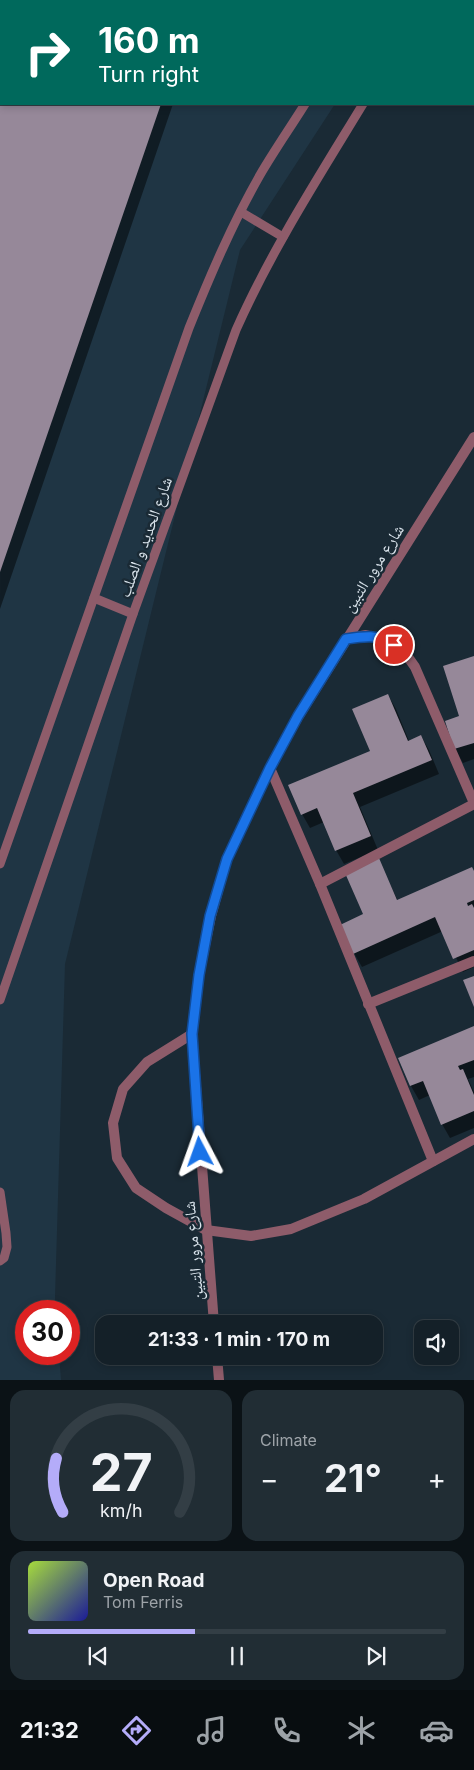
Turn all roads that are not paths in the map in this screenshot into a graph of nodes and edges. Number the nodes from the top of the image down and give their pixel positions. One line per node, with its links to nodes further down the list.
1 (304, 105): 3 (lane, شارع الحديد و الصلب)
2 (362, 105): 4 (lane, شارع الحديد و الصلب)
3 (241, 212): 4 (lane); 6 (lane, شارع الحديد و الصلب)
4 (283, 237): 7 (lane, شارع الحديد و الصلب)
5 (474, 437): 8 (street, شارع مرور التبين)
6 (94, 598): 7 (lane); 11 (lane, شارع الحديد و الصلب)
7 (133, 614): 14 (lane, شارع الحديد و الصلب)
8 (346, 639): 9 (street, شارع مرور التبين); 10 (street)
9 (270, 768): 12 (street); 16 (street, شارع مرور التبين)
10 (474, 803): 12 (street)
11 (0, 864)
12 (320, 884): 15 (street)
13 (474, 961): 15 (street)
14 (0, 1000)
15 (368, 1004): 18 (street)
16 (192, 1034): 20 (street, شارع مرور التبين); 20 (street)
17 (474, 1139): 18 (street)
18 (433, 1162): 20 (street)
19 (0, 1192): 21 (lane)
20 (206, 1230): 22 (street, شارع مرور التبين)
21 (0, 1261)
22 (213, 1315)
23 (218, 1365): 24 (street)
24 (219, 1380)

